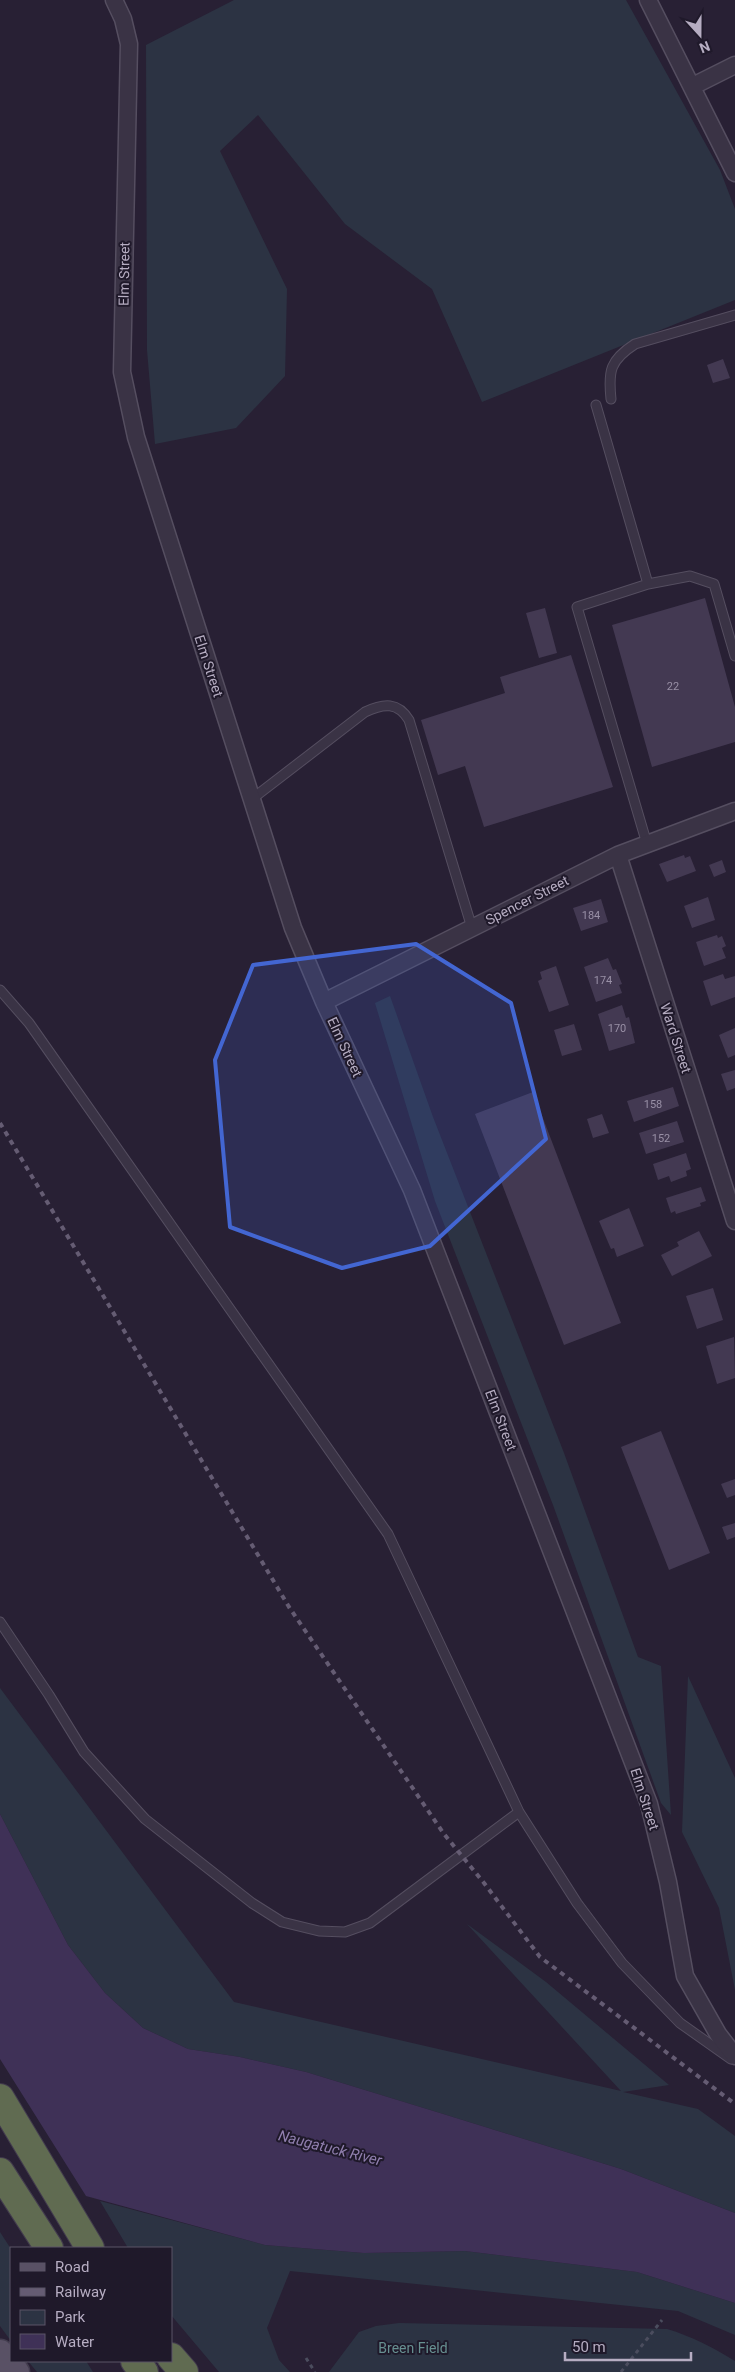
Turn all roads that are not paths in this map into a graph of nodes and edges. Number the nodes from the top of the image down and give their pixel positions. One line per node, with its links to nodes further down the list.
1 (114, 0): 11 (street, Elm Street)
2 (648, 0): 4 (street)
3 (735, 65): 4 (street)
4 (693, 86): 5 (street)
5 (735, 173)
6 (735, 314): 7 (lane)
7 (610, 399)
8 (596, 405): 9 (lane)
9 (648, 584): 10 (lane); 13 (lane)
10 (735, 656)
11 (252, 799): 15 (lane); 17 (street, Elm Street)
12 (735, 811): 13 (street, Spencer Street)
13 (647, 844): 14 (street, Spencer Street)
14 (618, 855): 15 (street, Spencer Street); 18 (street, Ward Street)
15 (472, 928): 17 (street, Spencer Street)
16 (0, 990): 20 (lane)
17 (324, 1002): 21 (street, Elm Street)
18 (735, 1220)
19 (0, 1622): 20 (lane)
20 (519, 1812): 22 (lane)
21 (735, 2056)
22 (735, 2062)
23 (0, 2098): 26 (highway)
24 (0, 2172): 25 (highway)
25 (48, 2247)
26 (89, 2247)
27 (0, 2352): 30 (main road)
28 (172, 2358): 32 (highway)
29 (136, 2362): 31 (highway)
30 (16, 2372)
31 (144, 2372)
32 (184, 2372)

